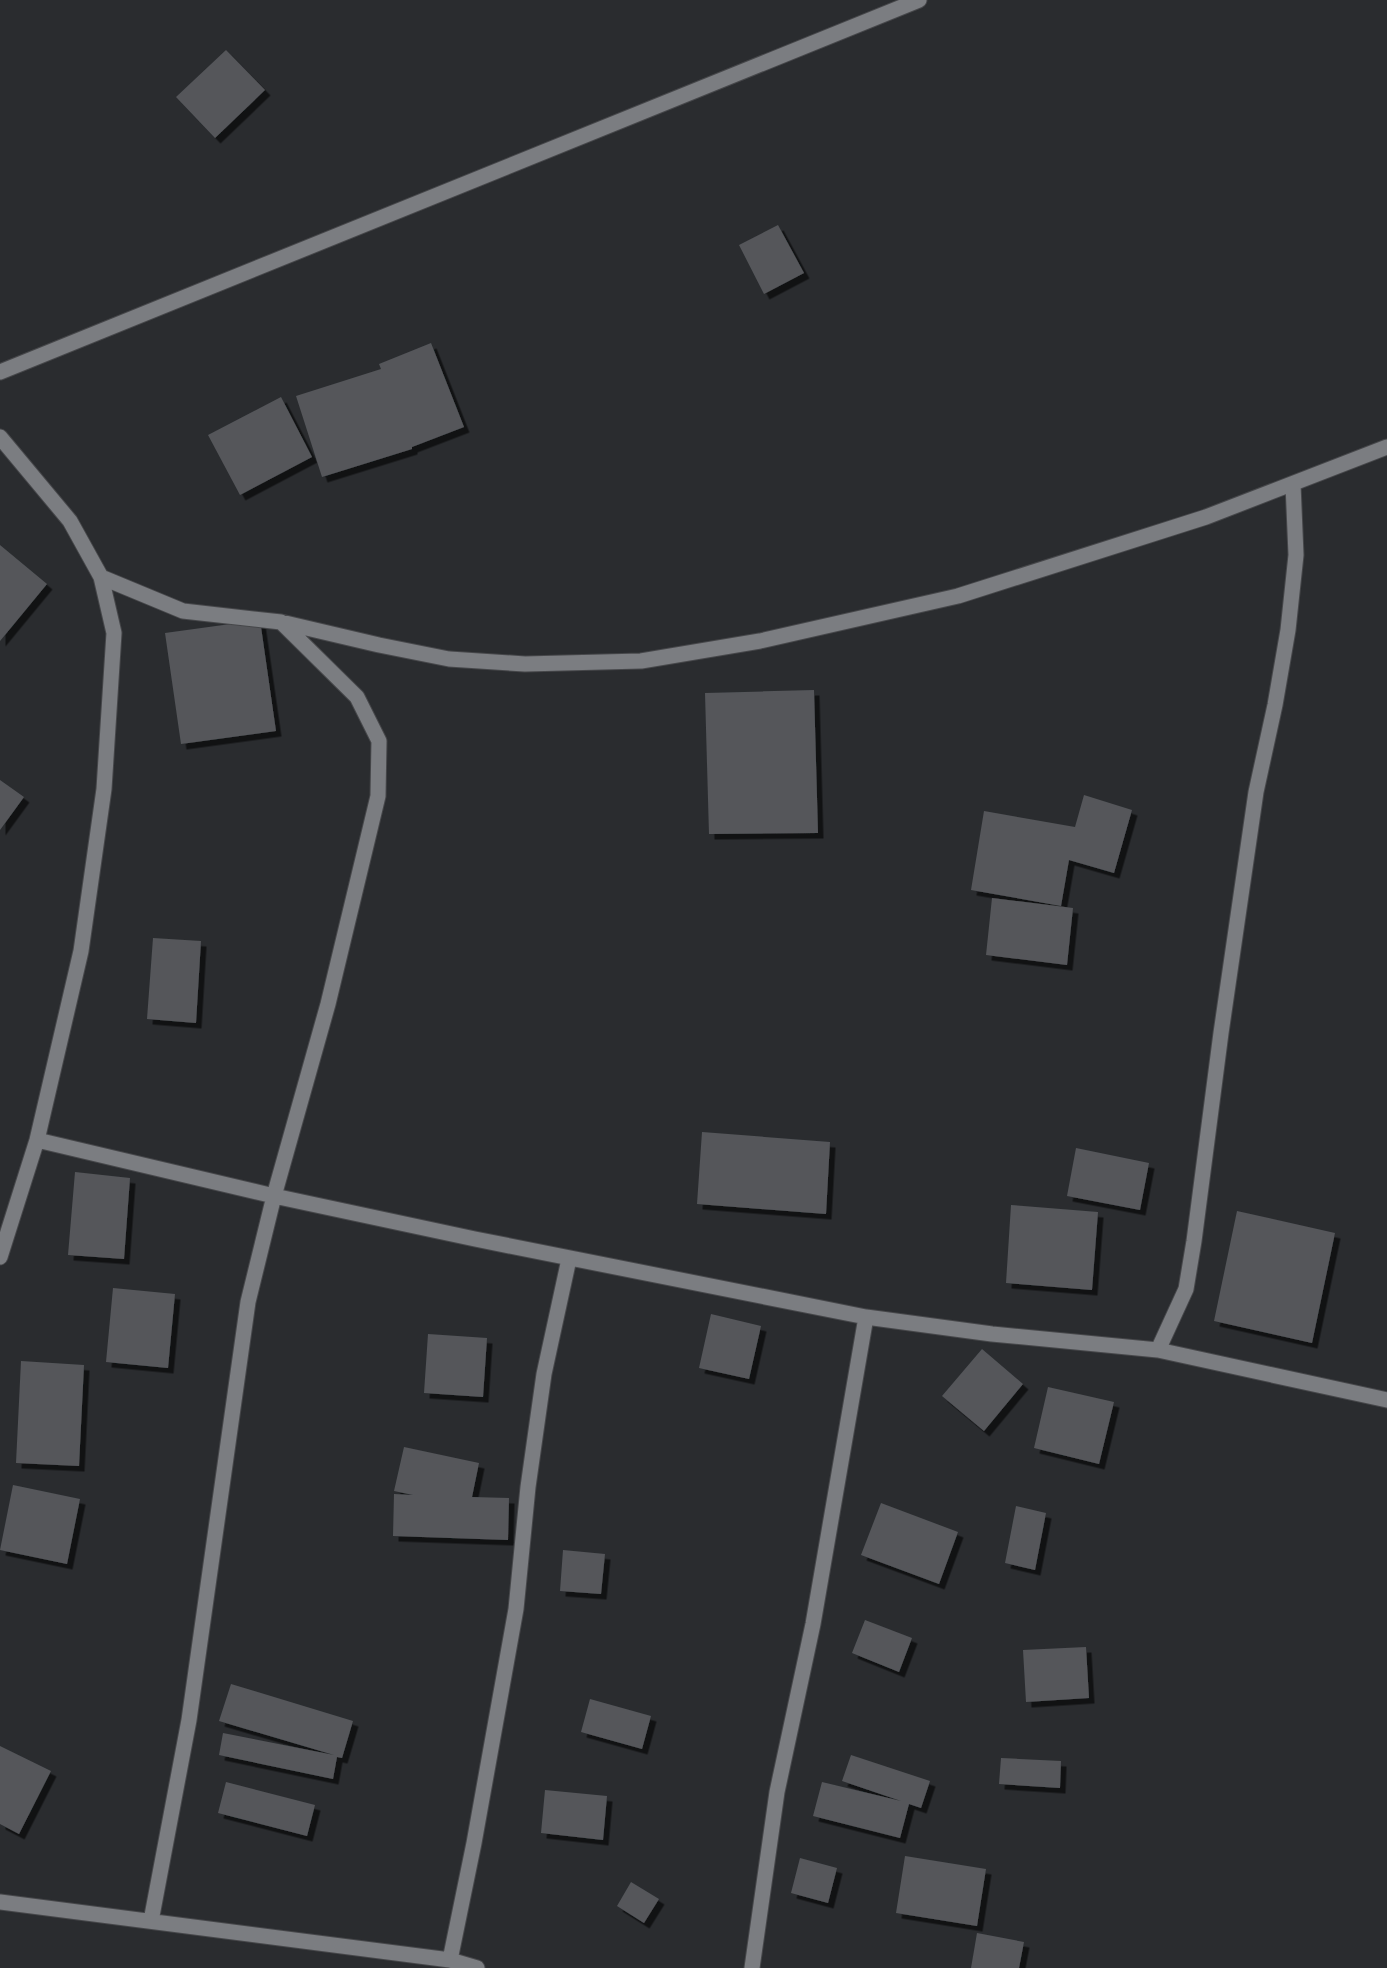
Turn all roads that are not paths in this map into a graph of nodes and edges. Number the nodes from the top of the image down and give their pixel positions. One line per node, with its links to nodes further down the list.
1 (919, 0): 2 (street)
2 (0, 372)
3 (0, 437): 6 (street)
4 (1387, 447): 5 (street)
5 (1293, 484): 7 (street); 13 (street)
6 (101, 577): 7 (street); 8 (street)
7 (281, 622): 9 (street)
8 (37, 1140): 9 (street); 10 (street)
9 (274, 1196): 11 (street); 16 (street)
10 (0, 1257)
11 (569, 1258): 12 (street); 17 (street)
12 (866, 1317): 13 (street); 19 (street)
13 (1158, 1350): 14 (street)
14 (1387, 1400)
15 (0, 1902): 16 (street)
16 (152, 1920): 17 (street)
17 (450, 1960): 18 (street)
18 (477, 1968)
19 (752, 1968)

